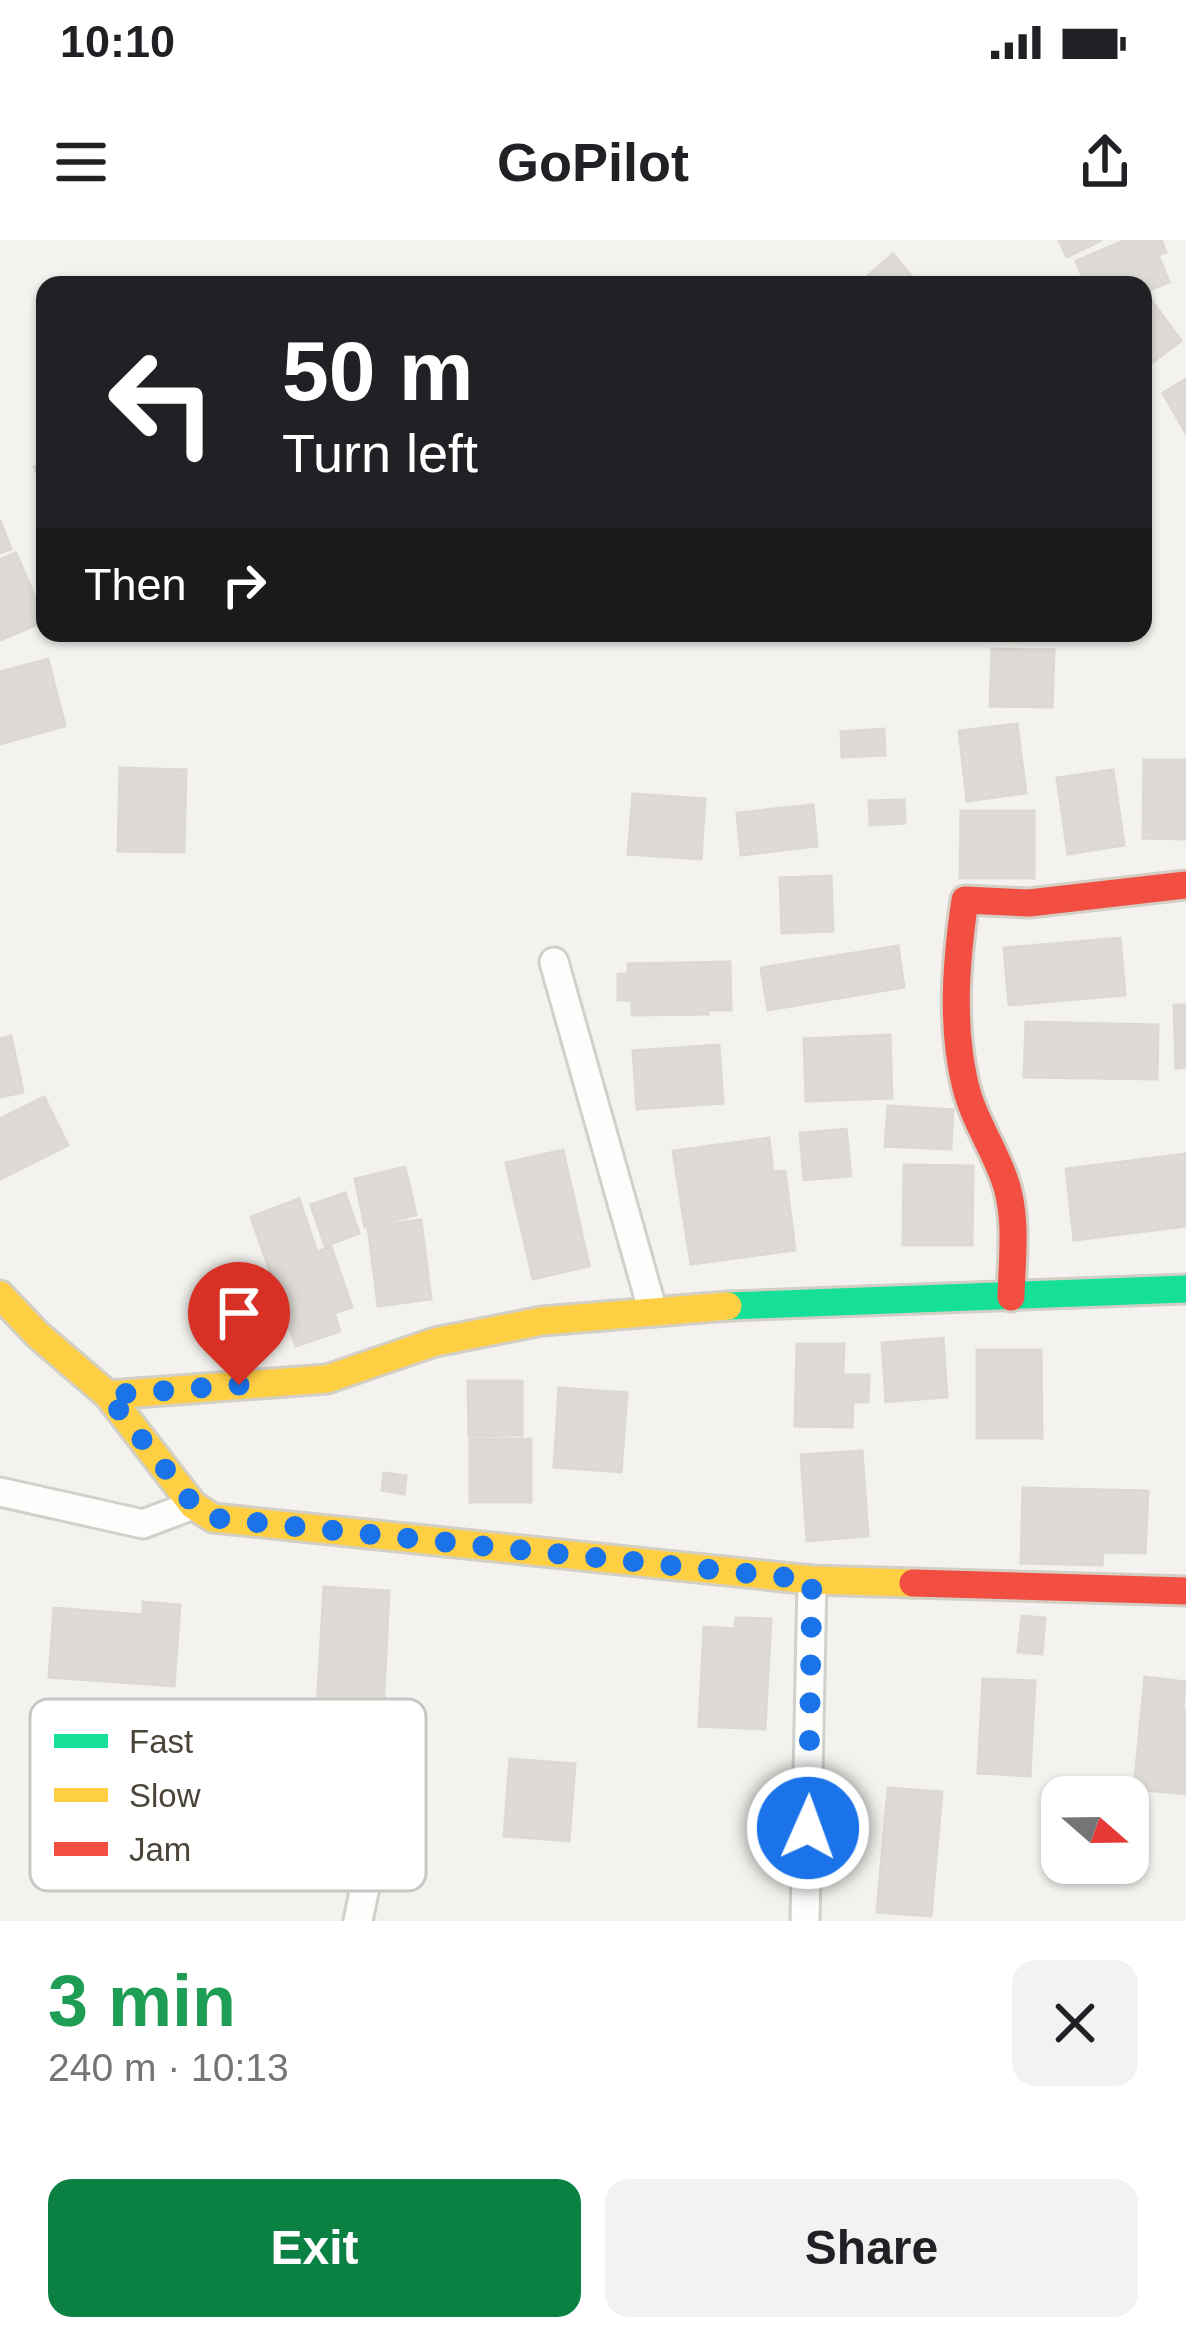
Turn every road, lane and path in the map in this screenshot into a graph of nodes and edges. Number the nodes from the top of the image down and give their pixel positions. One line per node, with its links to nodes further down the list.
1 (1186, 885): 5 (street)
2 (554, 962): 6 (street)
3 (1186, 1289): 5 (street)
4 (0, 1295): 7 (street)
5 (1012, 1297): 6 (street)
6 (653, 1312): 7 (street)
7 (107, 1395): 9 (street)
8 (0, 1492): 9 (street)
9 (193, 1504): 10 (street)
10 (812, 1580): 11 (street); 14 (street)
11 (1186, 1592)
12 (364, 1891): 13 (street)
13 (358, 1921)
14 (805, 1921)

